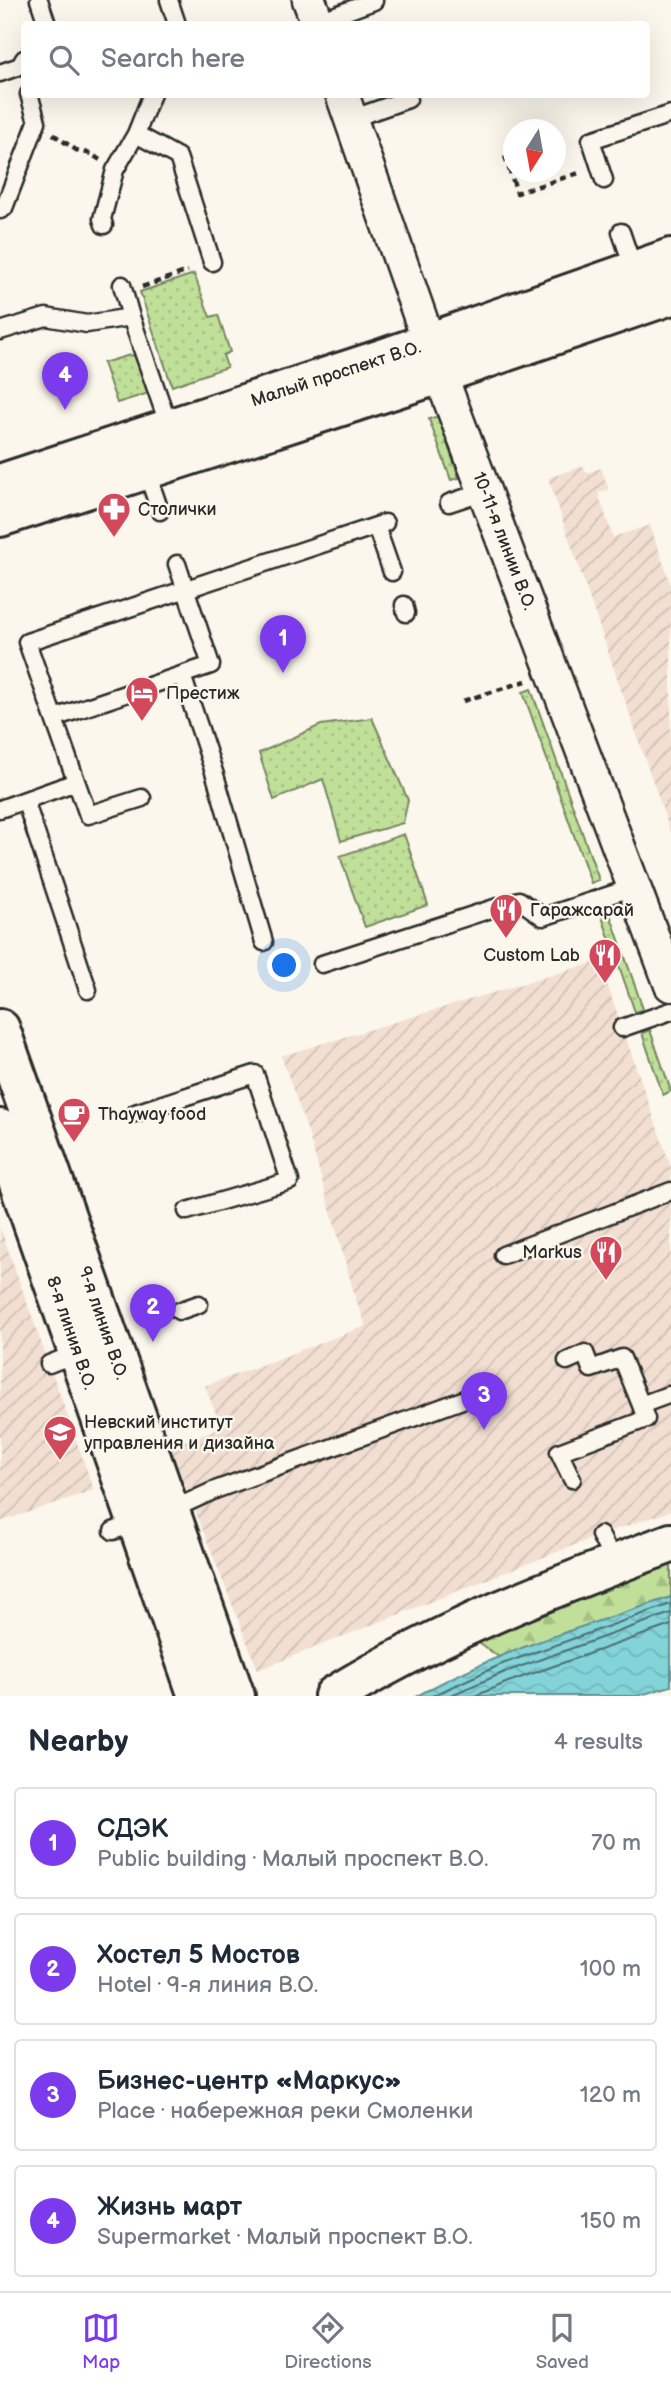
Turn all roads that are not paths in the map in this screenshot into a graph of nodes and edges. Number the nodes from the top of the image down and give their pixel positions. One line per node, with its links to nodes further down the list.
1 (39, 0): 5 (lane)
2 (169, 0): 6 (lane)
3 (374, 1): 4 (lane)
4 (313, 18)
5 (46, 21)
6 (176, 21)
7 (21, 69): 8 (lane)
8 (0, 73)
9 (30, 98): 16 (lane)
10 (150, 98): 14 (lane)
11 (408, 99): 12 (lane)
12 (347, 107): 27 (street, 10-11-я линии В.О.)
13 (671, 114): 15 (lane)
14 (136, 134): 17 (lane); 20 (lane)
15 (602, 174)
16 (0, 210)
17 (104, 225)
18 (621, 233): 21 (lane)
19 (671, 258): 21 (main road, Малый проспект В.О.)
20 (212, 262)
21 (634, 270): 27 (main road, Малый проспект В.О.)
22 (123, 289): 25 (lane)
23 (671, 295): 27 (main road, Малый проспект В.О.)
24 (0, 313): 26 (lane)
25 (131, 317): 26 (lane); 28 (lane)
26 (3, 330)
27 (435, 358): 28 (main road, Малый проспект В.О.); 29 (main road, Малый проспект В.О.); 31 (street, 10-11-я линии В.О.)
28 (170, 429): 30 (main road, Малый проспект В.О.)
29 (146, 470): 33 (lane); 34 (main road, Малый проспект В.О.)
30 (0, 484)
31 (485, 491): 32 (lane); 44 (street, 10-11-я линии В.О.)
32 (449, 503)
33 (160, 511)
34 (0, 517)
35 (177, 564): 37 (lane)
36 (392, 572): 37 (lane)
37 (186, 590): 38 (lane); 39 (lane)
38 (181, 675): 39 (lane); 45 (lane)
39 (54, 718): 40 (lane)
40 (76, 782): 41 (lane); 42 (lane)
41 (142, 798)
42 (25, 800): 43 (lane); 48 (lane)
43 (0, 809)
44 (634, 887): 46 (lane); 47 (street, 10-11-я линии В.О.)
45 (264, 942)
46 (322, 964)
47 (671, 985)
48 (88, 990)
49 (671, 1011): 50 (lane)
50 (622, 1028)
51 (0, 1029): 53 (main road)
52 (135, 1113): 55 (lane)
53 (25, 1143): 64 (main road, 8-я линия В.О.)
54 (671, 1191): 56 (lane)
55 (187, 1211)
56 (503, 1255)
57 (200, 1304): 58 (lane)
58 (179, 1311)
59 (567, 1362): 62 (lane)
60 (487, 1391): 64 (lane)
61 (668, 1395): 62 (lane)
62 (640, 1405): 63 (lane)
63 (572, 1479)
64 (140, 1521): 66 (main road, 8-я линия В.О.); 67 (main road)
65 (671, 1543): 68 (main road)
66 (198, 1696)
67 (236, 1696)
68 (334, 1696)

